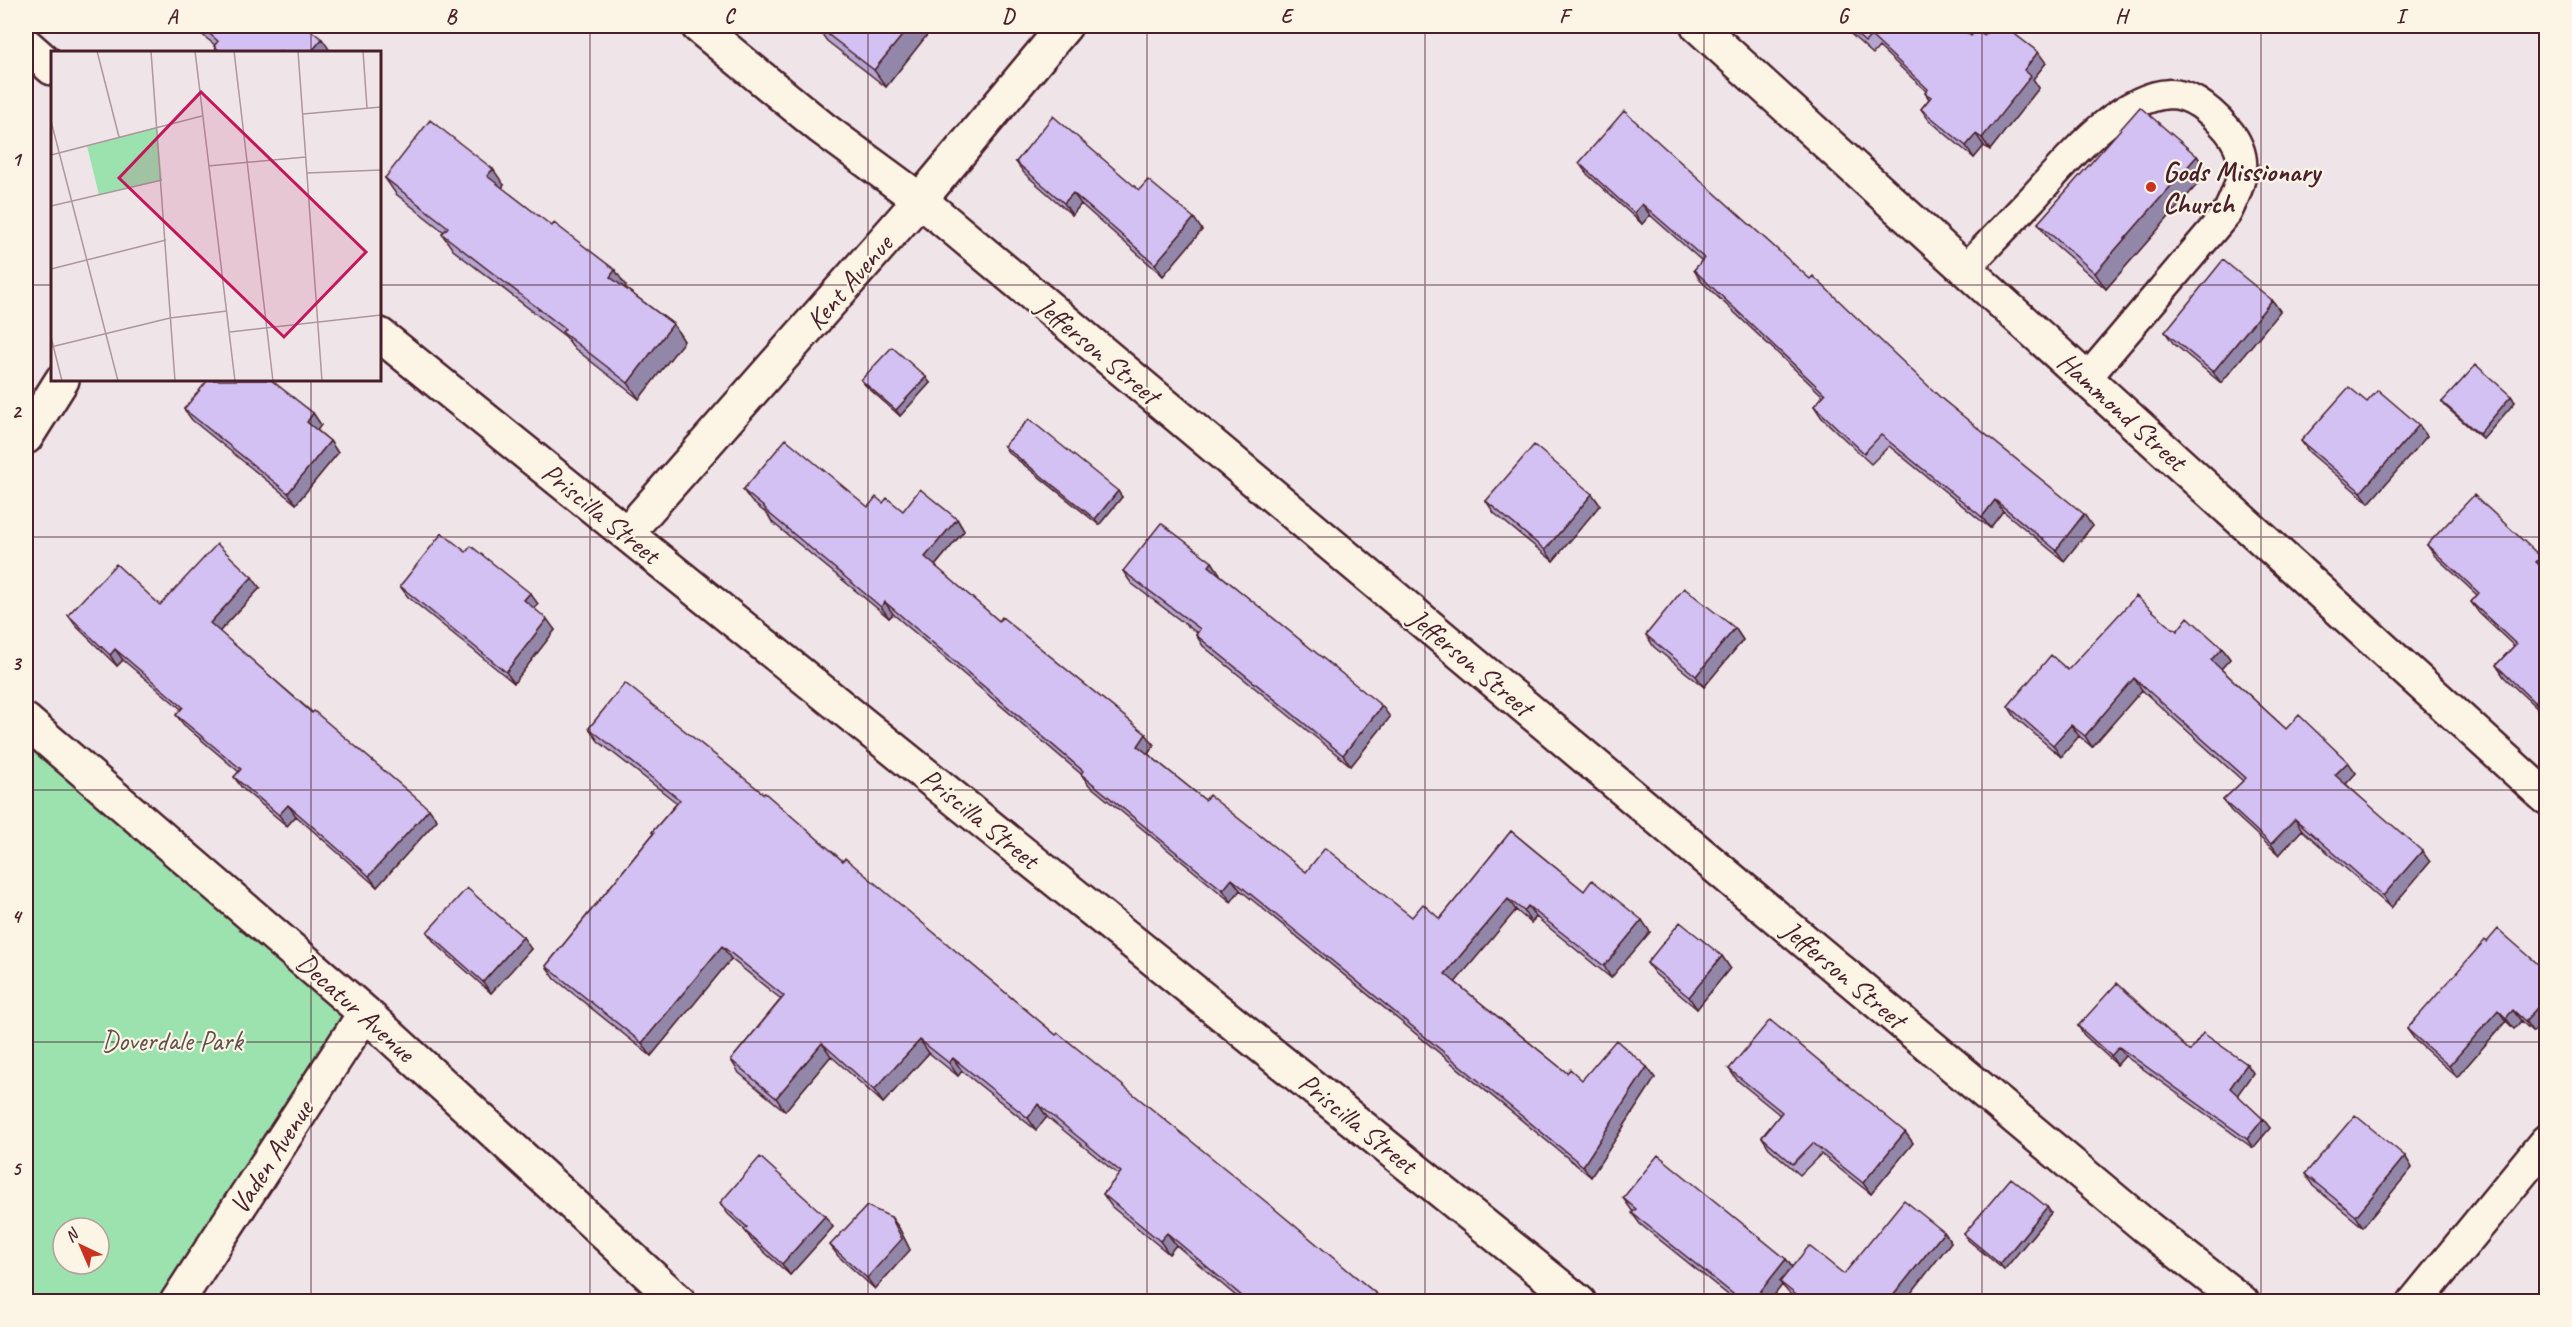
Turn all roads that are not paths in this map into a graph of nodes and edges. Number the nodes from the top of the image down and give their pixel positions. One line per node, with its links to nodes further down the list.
1 (698, 26): 6 (street, Jefferson Street)
2 (1065, 26): 6 (street, Kent Avenue)
3 (1698, 26): 7 (street, Hammond Street)
4 (26, 45): 5 (street)
5 (51, 67)
6 (920, 200): 12 (street, Kent Avenue); 20 (street, Jefferson Street)
7 (1964, 270): 9 (street, Hammond Street); 9 (lane)
8 (381, 336): 12 (street, Priscilla Street)
9 (2087, 378): 14 (street, Hammond Street)
10 (61, 381): 11 (street)
11 (26, 437)
12 (627, 533): 19 (street, Priscilla Street)
13 (26, 721): 15 (street, Decatur Avenue)
14 (2547, 797)
15 (365, 1013): 17 (street, Vaden Avenue); 18 (street, Decatur Avenue)
16 (2547, 1142): 21 (street)
17 (177, 1302)
18 (679, 1302)
19 (1579, 1302)
20 (2242, 1302)
21 (2415, 1302)

